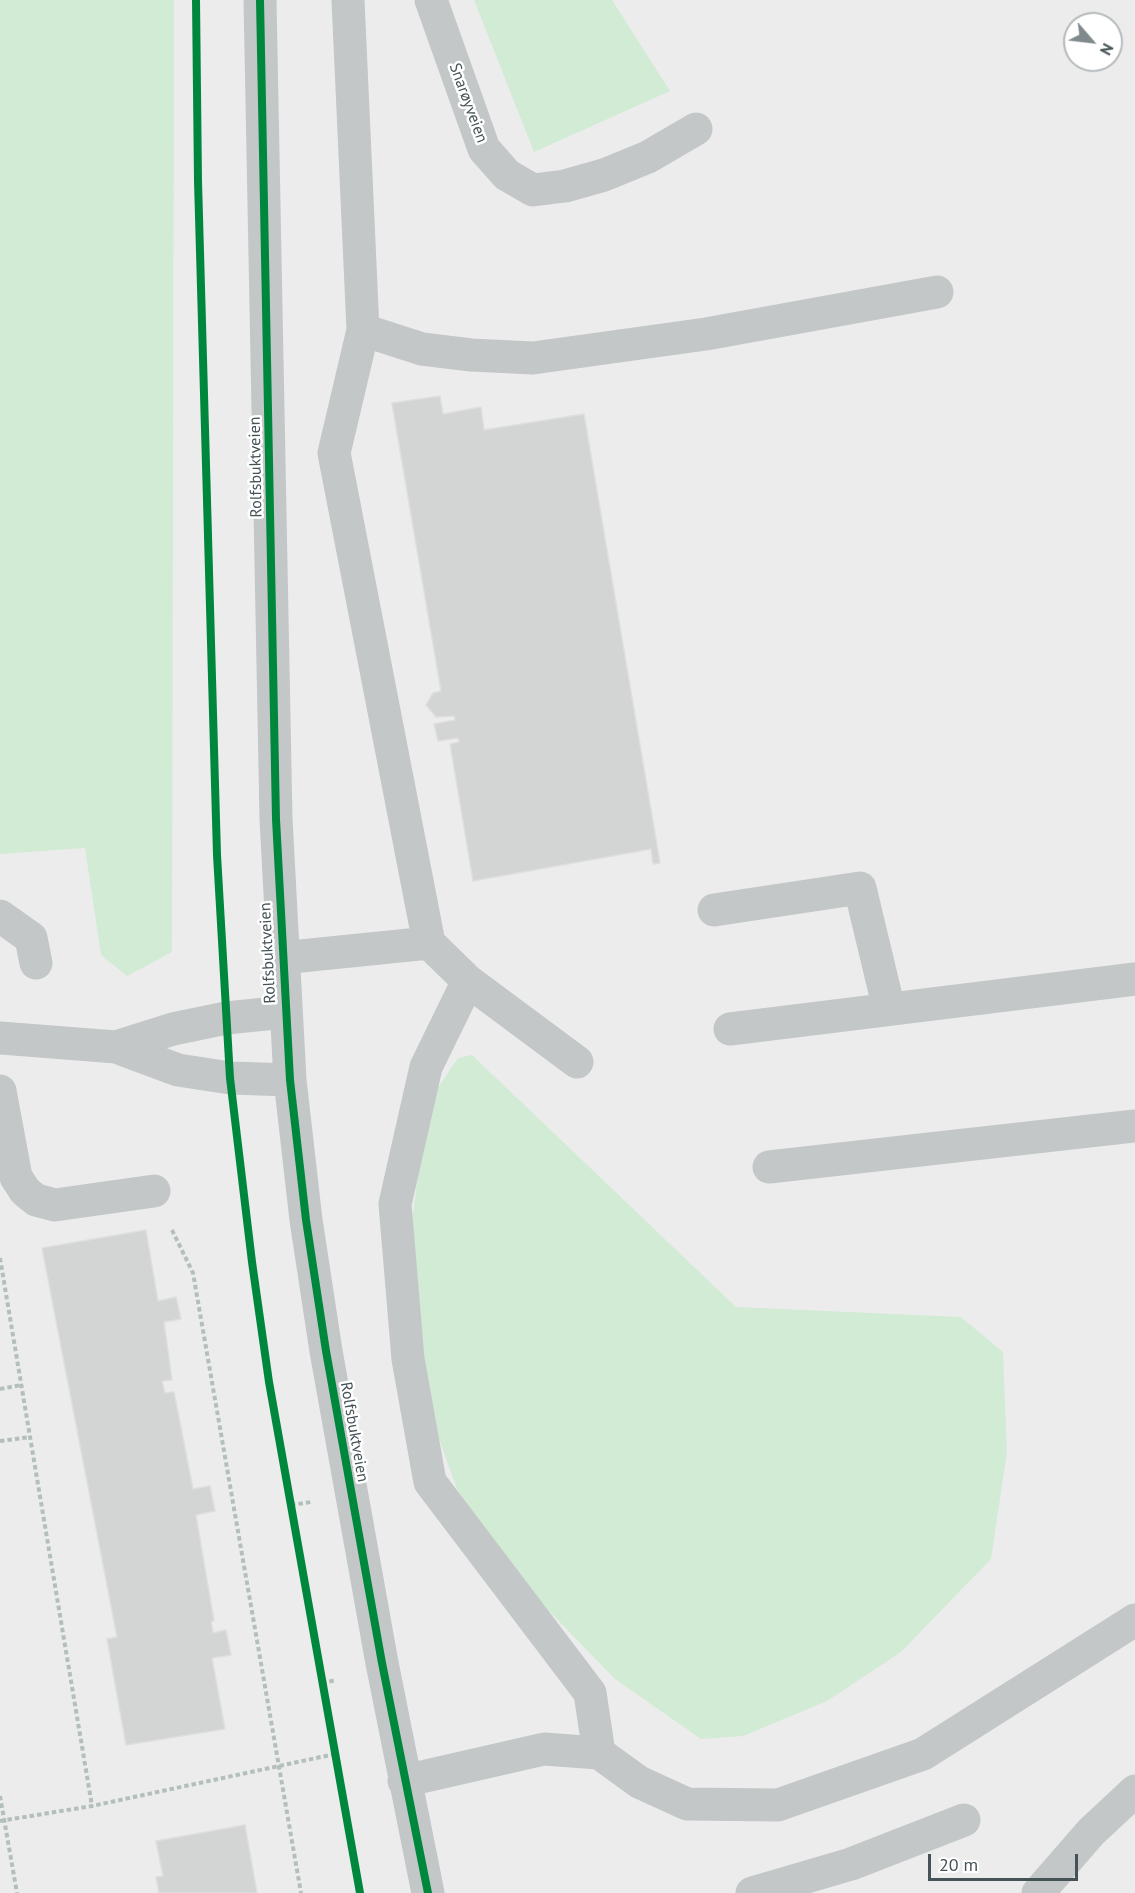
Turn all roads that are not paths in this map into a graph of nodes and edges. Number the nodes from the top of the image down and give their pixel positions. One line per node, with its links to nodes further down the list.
1 (260, 0): 10 (street, Rolfsbuktveien)
2 (348, 0): 6 (street)
3 (431, 0): 4 (street, Snarøyveien)
4 (696, 129)
5 (937, 292): 6 (street)
6 (363, 330): 9 (street)
7 (714, 910): 14 (street)
8 (0, 916): 11 (street)
9 (429, 943): 10 (street); 13 (street)
10 (281, 958): 15 (street, Rolfsbuktveien)
11 (36, 963)
12 (1135, 980): 14 (street)
13 (468, 981): 19 (street); 26 (street)
14 (889, 1010): 16 (street)
15 (285, 1012): 18 (street); 20 (street, Rolfsbuktveien)
16 (730, 1029)
17 (0, 1038): 18 (street)
18 (116, 1047): 20 (street)
19 (577, 1062)
20 (290, 1080): 27 (street, Rolfsbuktveien)
21 (0, 1091): 24 (street)
22 (1135, 1126): 23 (street)
23 (769, 1167)
24 (154, 1191)
25 (1135, 1620): 26 (street)
26 (599, 1753): 27 (street)
27 (404, 1781): 30 (street, Rolfsbuktveien)
28 (1135, 1791): 32 (street)
29 (964, 1820): 31 (street)
30 (428, 1893)
31 (752, 1893)
32 (1038, 1893)

